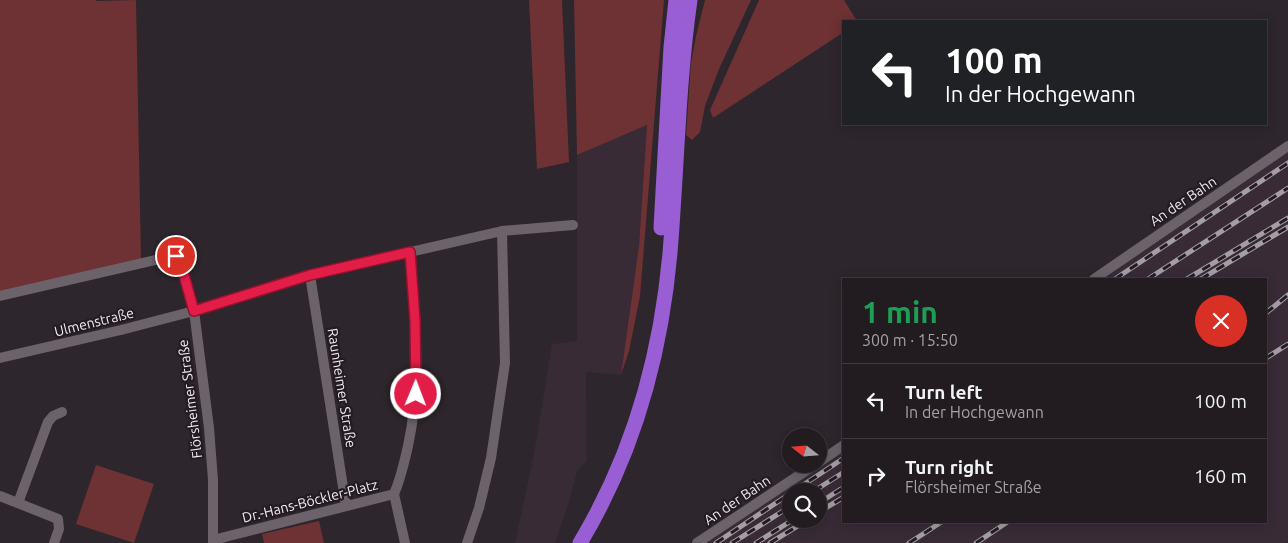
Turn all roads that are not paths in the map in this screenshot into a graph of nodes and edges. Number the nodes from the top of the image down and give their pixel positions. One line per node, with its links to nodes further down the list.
1 (676, 0): 26 (highway)
2 (690, 0): 4 (highway)
3 (697, 0): 4 (highway)
4 (687, 24): 27 (highway)
5 (1288, 146): 10 (street, An der Bahn)
6 (573, 224): 7 (street, Ulmenstraße)
7 (502, 231): 8 (street, Ulmenstraße); 25 (street)
8 (410, 252): 9 (street, Ulmenstraße); 18 (street)
9 (310, 275): 12 (street, Ulmenstraße); 21 (street, Raunheimer Straße)
10 (1095, 278)
11 (0, 296): 12 (street, Flörsheimer Straße)
12 (194, 311): 13 (street, Ulmenstraße); 22 (street, Flörsheimer Straße)
13 (0, 358)
14 (62, 412): 20 (street)
15 (842, 446): 16 (street, An der Bahn)
16 (828, 456)
17 (803, 473): 28 (street, An der Bahn)
18 (394, 494): 21 (street, Dr.-Hans-Böckler-Platz); 24 (street, Dr.-Hans-Böckler-Platz)
19 (0, 496): 20 (street)
20 (18, 503): 23 (street)
21 (346, 506): 22 (street, Dr.-Hans-Böckler-Platz)
22 (213, 542)
23 (54, 543)
24 (405, 543)
25 (467, 543)
26 (570, 543)
27 (580, 543)
28 (697, 543)

